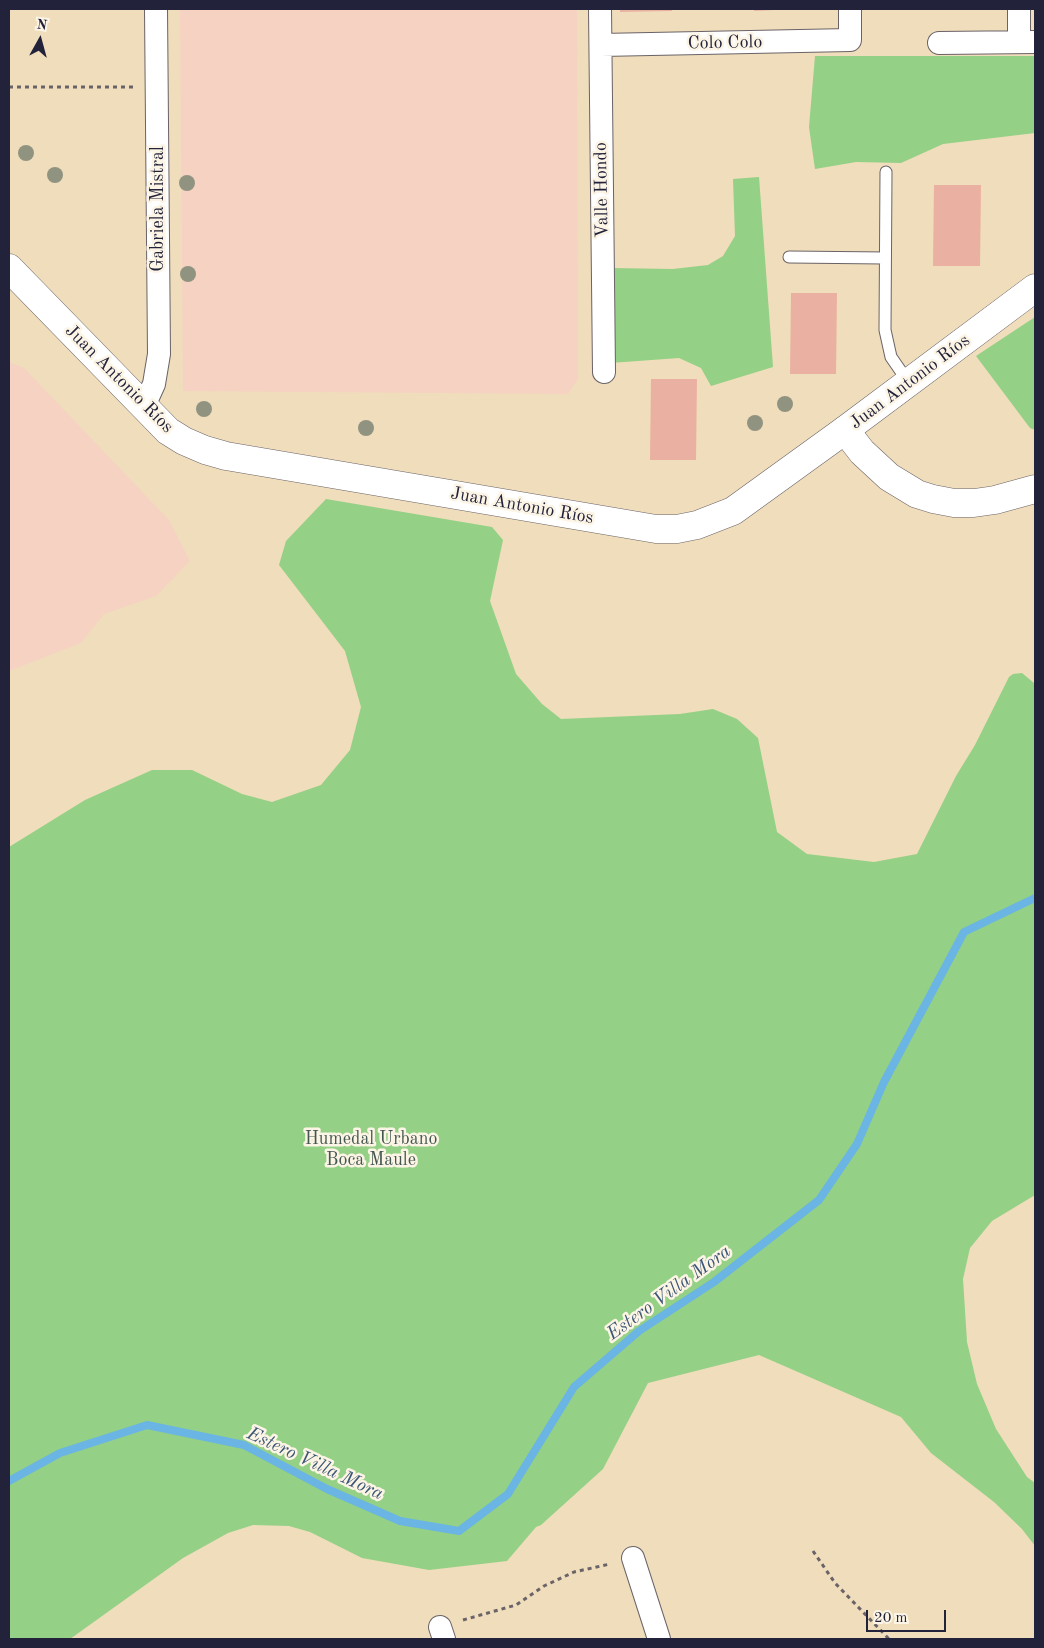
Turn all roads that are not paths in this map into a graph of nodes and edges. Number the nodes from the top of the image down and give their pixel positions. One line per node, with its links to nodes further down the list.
1 (156, 9): 15 (street, Gabriela Mistral)
2 (600, 9): 7 (street, Valle Hondo)
3 (850, 9): 7 (street, Colo Colo)
4 (1019, 9): 5 (street)
5 (1027, 42): 6 (street)
6 (939, 43)
7 (601, 45): 13 (street, Valle Hondo)
8 (886, 172): 10 (lane)
9 (789, 257): 10 (lane)
10 (885, 258): 14 (lane)
11 (9, 268): 15 (street, Juan Antonio Ríos)
12 (1035, 288): 14 (street, Juan Antonio Ríos)
13 (604, 372)
14 (909, 383): 16 (street, Juan Antonio Ríos)
15 (144, 406): 16 (street, Juan Antonio Ríos)
16 (845, 430): 17 (street)
17 (1035, 489)
18 (633, 1558): 19 (street)
19 (659, 1639)

